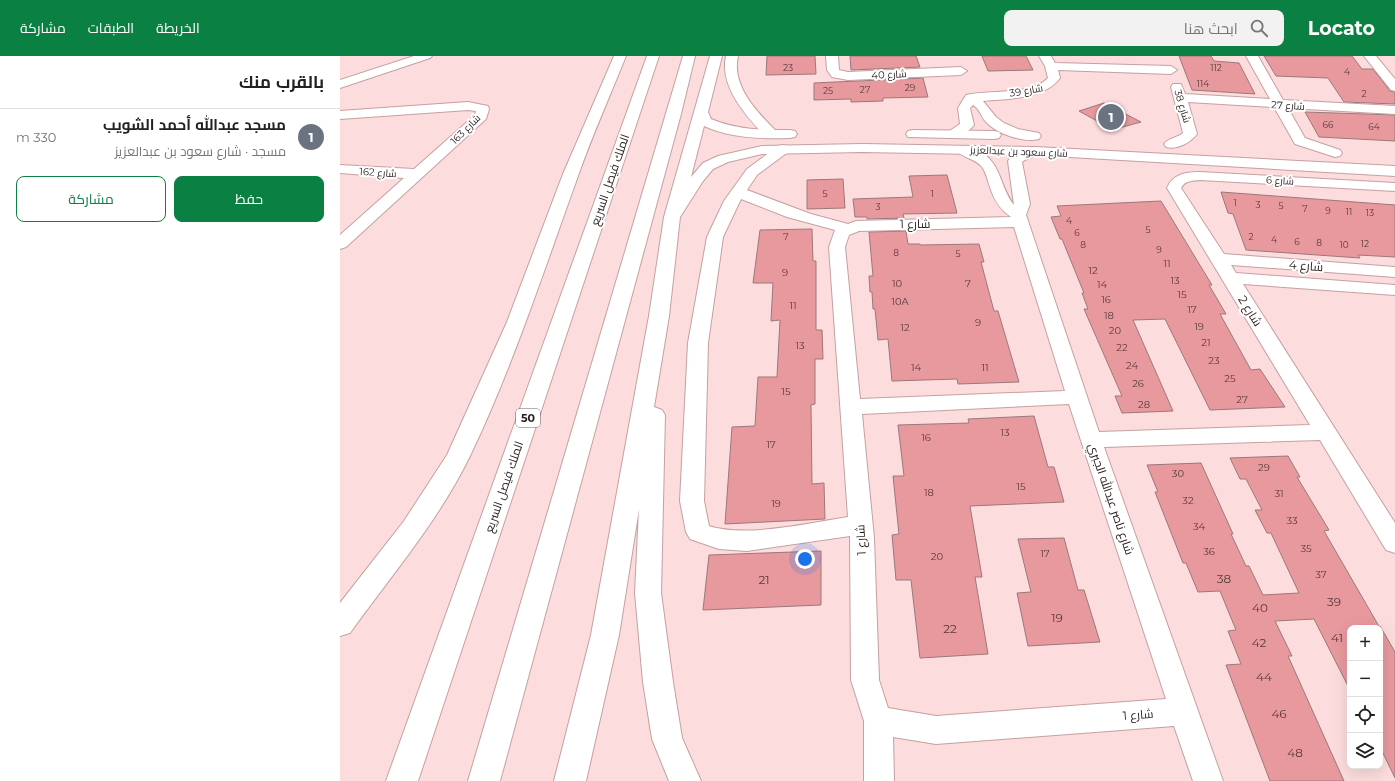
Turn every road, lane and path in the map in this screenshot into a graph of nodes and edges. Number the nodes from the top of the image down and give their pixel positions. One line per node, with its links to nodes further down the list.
1 (401, 56): 17 (street)
2 (426, 56): 20 (street)
3 (620, 56): 65 (main road)
4 (645, 56): 19 (main road)
5 (653, 56): 19 (main road, الملك فيصل السريع / 50)
6 (716, 56): 26 (main road)
7 (732, 56): 33 (street)
8 (832, 56): 16 (street, شارع 40)
9 (955, 56): 16 (street)
10 (1166, 56): 15 (street, شارع 38)
11 (1252, 56): 24 (street)
12 (1370, 56): 21 (street)
13 (694, 59): 69 (main road)
14 (1050, 66): 15 (street); 18 (street); 23 (street, شارع 39)
15 (1171, 70): 22 (street, شارع 38)
16 (961, 71): 23 (street)
17 (340, 75)
18 (1137, 80)
19 (644, 82): 68 (main road, الملك فيصل السريع / 50)
20 (340, 84)
21 (1395, 87)
22 (1181, 98): 24 (street, شارع 27); 35 (street, شارع 38)
23 (970, 99): 30 (street); 31 (street)
24 (1279, 104): 25 (street, شارع 27); 40 (street)
25 (1395, 110)
26 (701, 112): 33 (main road, شارع سعود بن عبدالعزيز); 50 (main road)
27 (340, 115): 45 (street, شارع 163)
28 (802, 134): 33 (main road, شارع سعود بن عبدالعزيز)
29 (900, 134): 30 (main road, شارع سعود بن عبدالعزيز)
30 (952, 134): 31 (main road, شارع سعود بن عبدالعزيز)
31 (1034, 136): 32 (main road, شارع سعود بن عبدالعزيز)
32 (1049, 137)
33 (778, 142): 37 (main road, شارع سعود بن عبدالعزيز); 49 (street); 50 (main road, شارع سعود بن عبدالعزيز)
34 (1155, 143): 35 (main road)
35 (1171, 144): 36 (main road)
36 (1202, 145)
37 (963, 150): 39 (main road, شارع سعود بن عبدالعزيز); 51 (street)
38 (1288, 150): 40 (main road)
39 (1035, 151): 42 (main road, شارع سعود بن عبدالعزيز); 51 (street, شارع ناصر عبدالله الجبري)
40 (1336, 153): 41 (main road)
41 (1350, 154)
42 (1297, 165): 44 (main road, شارع سعود بن عبدالعزيز); 46 (main road)
43 (340, 169): 45 (street, شارع 162)
44 (1395, 171)
45 (416, 174): 53 (street, شارع 163)
46 (1370, 185): 47 (street, شارع 6); 48 (street, شارع 6)
47 (1395, 187)
48 (1175, 191): 54 (street, شارع 2)
49 (738, 192): 52 (street); 63 (street)
50 (672, 217): 58 (main road)
51 (1019, 218): 52 (street, شارع 1); 59 (street, شارع ناصر عبدالله الجبري)
52 (848, 229): 60 (street, شارع 1)
53 (342, 241)
54 (1218, 259): 55 (street, شارع 4); 56 (street, شارع 2)
55 (1395, 272)
56 (1230, 278): 57 (street); 61 (street, شارع 2)
57 (1395, 290)
58 (659, 316): 70 (main road); 71 (main road)
59 (1078, 397): 60 (street); 62 (street, شارع ناصر عبدالله الجبري)
60 (851, 408): 63 (street, شارع 1)
61 (1325, 432): 62 (street); 64 (street, شارع 2)
62 (1091, 440): 66 (street, شارع ناصر عبدالله الجبري)
63 (860, 525): 67 (street, شارع 1)
64 (1395, 543)
65 (340, 624)
66 (1184, 711): 67 (street, شارع 1); 73 (street, شارع ناصر عبدالله الجبري)
67 (878, 721): 72 (street)
68 (402, 781)
69 (484, 781)
70 (570, 781)
71 (685, 781)
72 (879, 781)
73 (1208, 781)

